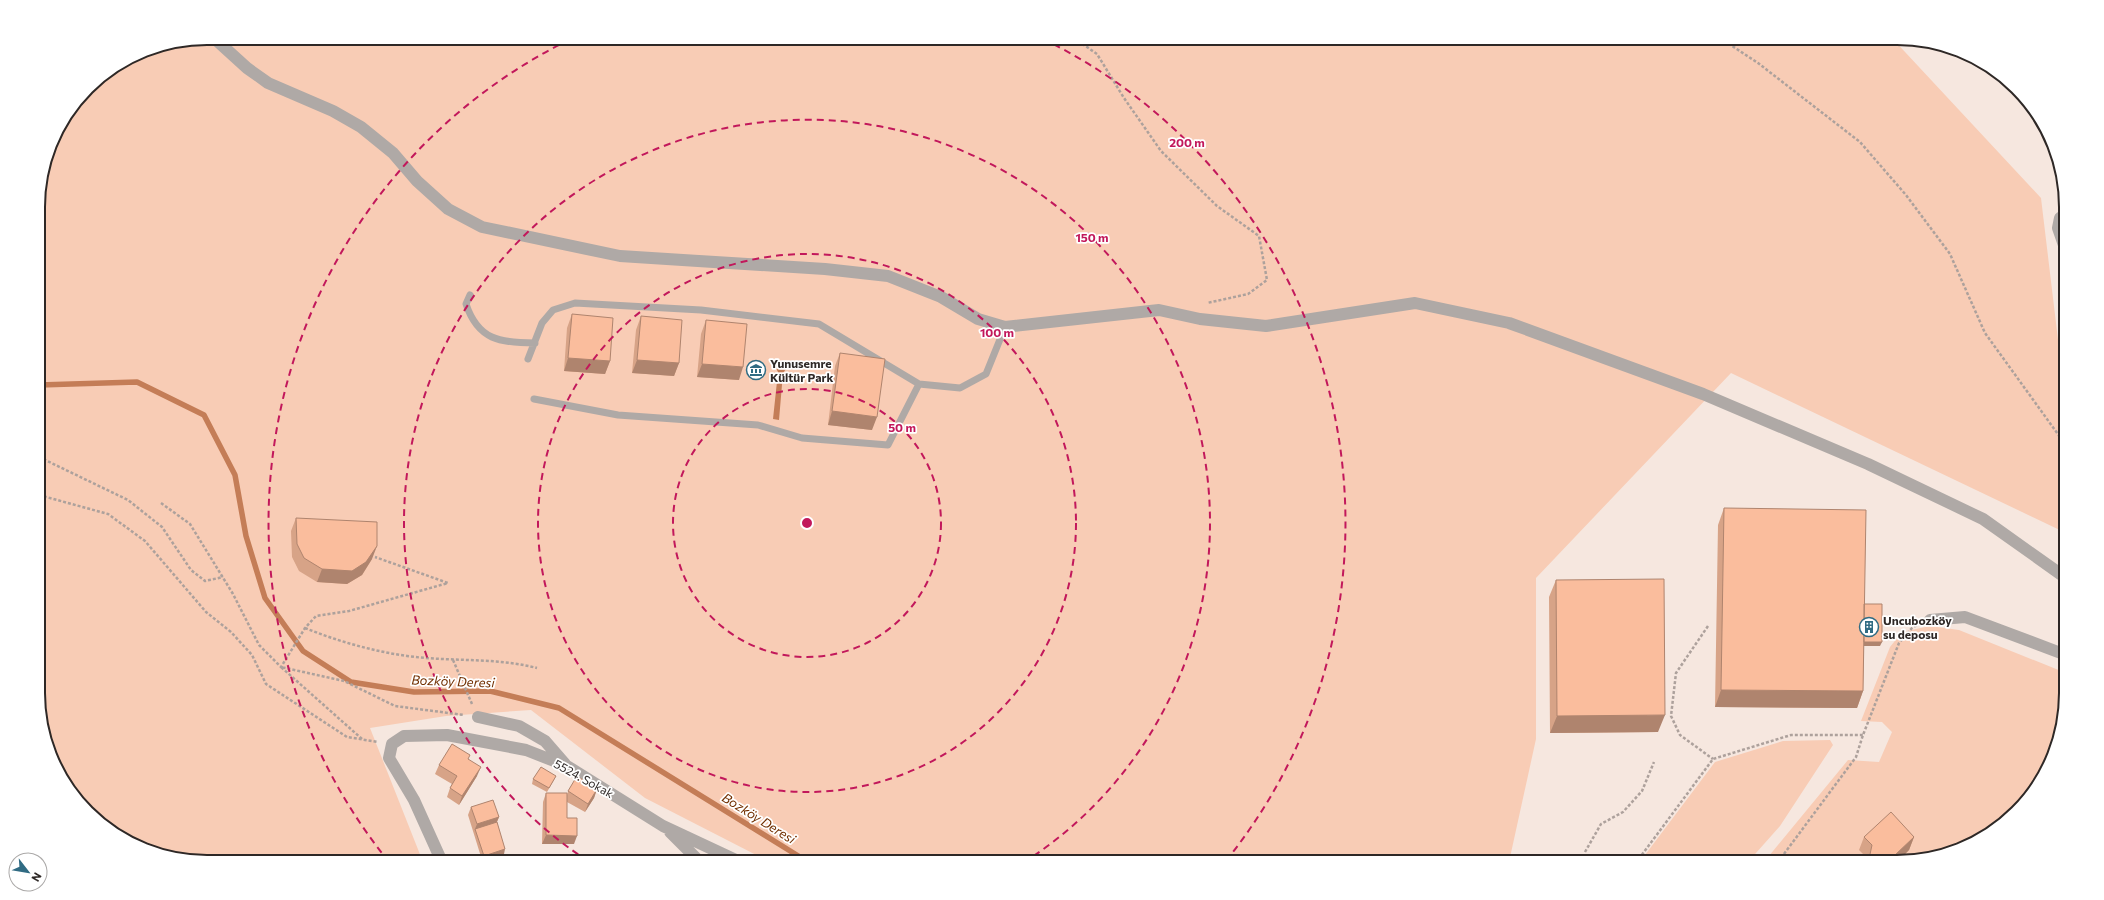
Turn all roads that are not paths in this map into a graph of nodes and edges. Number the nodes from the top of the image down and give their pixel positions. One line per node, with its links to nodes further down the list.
1 (222, 45): 3 (street)
2 (470, 295): 4 (lane)
3 (1005, 327): 6 (lane); 8 (street)
4 (535, 343): 5 (lane); 6 (lane)
5 (528, 358)
6 (920, 384): 7 (lane)
7 (534, 399)
8 (2059, 573)
9 (1930, 620): 10 (street)
10 (2059, 652)
11 (475, 711): 12 (street)
12 (567, 766): 13 (street, 5524. Sokak); 14 (street, 5524. Sokak)
13 (663, 826): 15 (street); 16 (street, 5524. Sokak)
14 (439, 855)
15 (693, 855)
16 (725, 855)

